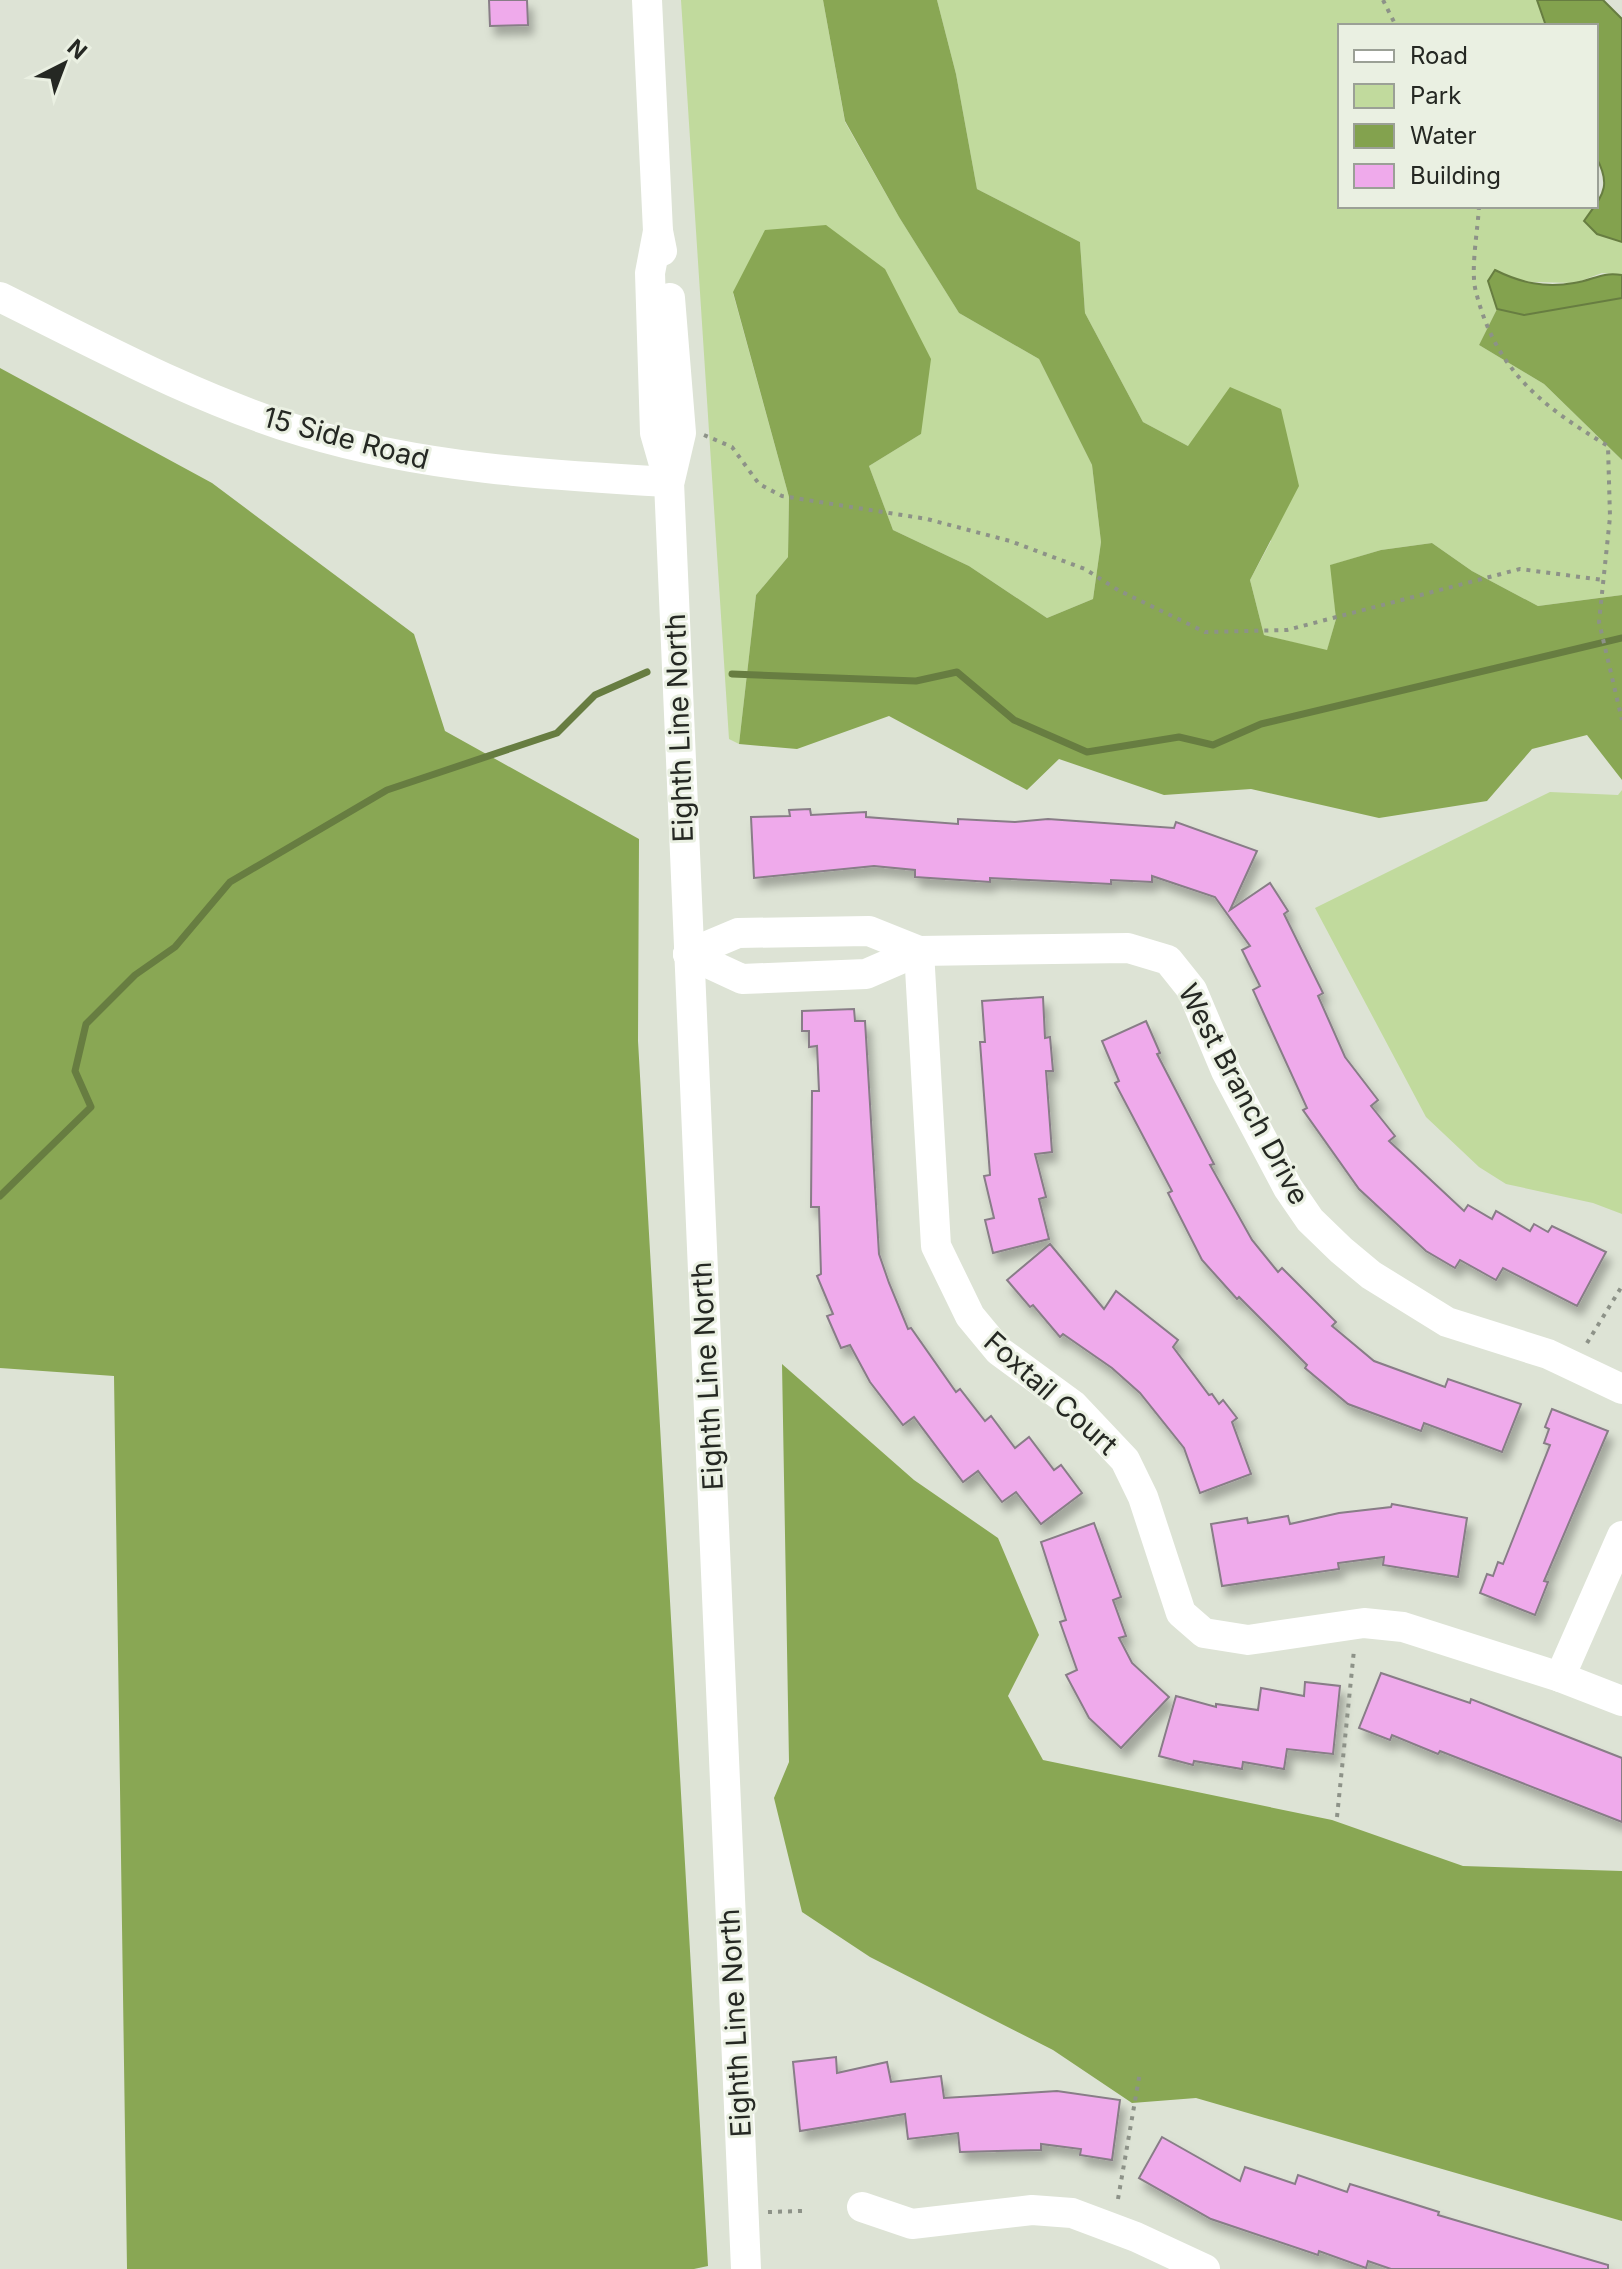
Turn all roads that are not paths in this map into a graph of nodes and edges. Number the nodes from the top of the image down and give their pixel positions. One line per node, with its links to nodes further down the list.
1 (647, 0): 3 (street, Eighth Line North)
2 (0, 297): 3 (street, 15 Side Road)
3 (669, 482): 5 (street, Eighth Line North)
4 (919, 951): 5 (street, West Branch Drive); 5 (street, West Branch Drive); 6 (street, West Branch Drive); 8 (street, Foxtail Court)
5 (688, 954): 11 (street, Eighth Line North)
6 (1622, 1389)
7 (1622, 1536): 8 (street)
8 (1560, 1677): 9 (street, Foxtail Court)
9 (1622, 1701)
10 (862, 2207): 12 (street)
11 (746, 2269)
12 (1205, 2269)

